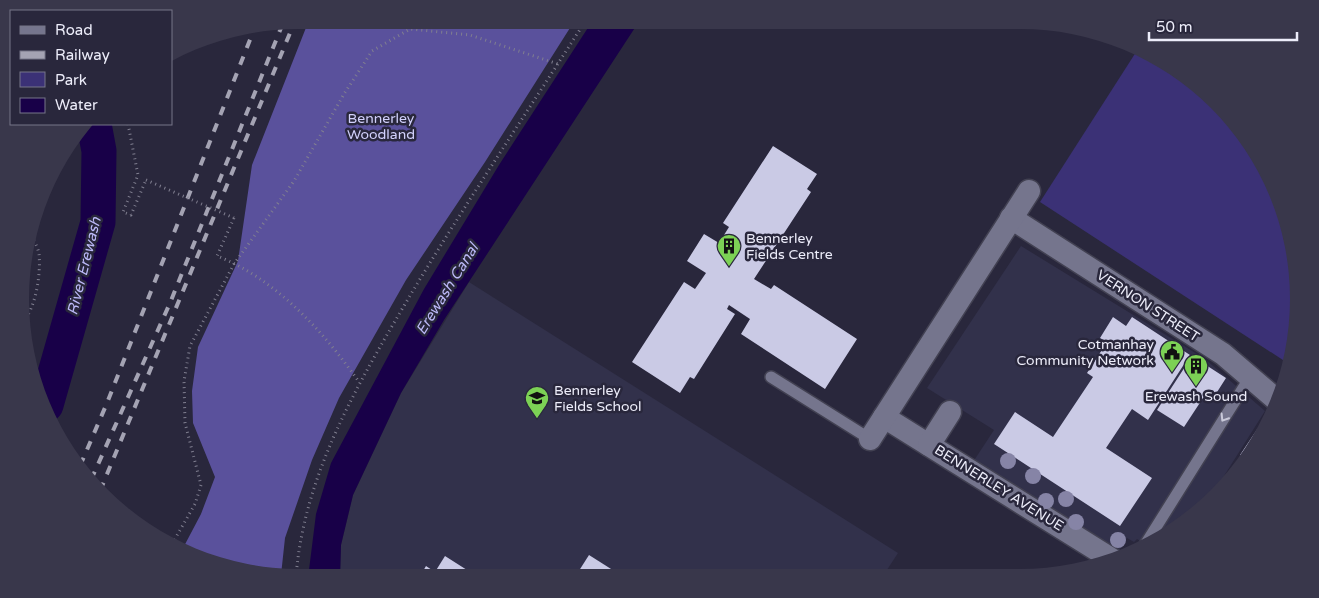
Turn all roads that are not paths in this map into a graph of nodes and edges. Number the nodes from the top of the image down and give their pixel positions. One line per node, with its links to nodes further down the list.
1 (1029, 191): 2 (street)
2 (1011, 218): 4 (street, VERNON STREET); 7 (street)
3 (771, 377): 8 (lane)
4 (1250, 377): 5 (street, VERNON STREET); 10 (lane, one-way to 10)
5 (1272, 397)
6 (950, 412): 9 (street)
7 (884, 417): 8 (street); 9 (street, BENNERLEY AVENUE)
8 (870, 439)
9 (929, 445): 11 (street, BENNERLEY AVENUE)
10 (1151, 535)
11 (1106, 555)

